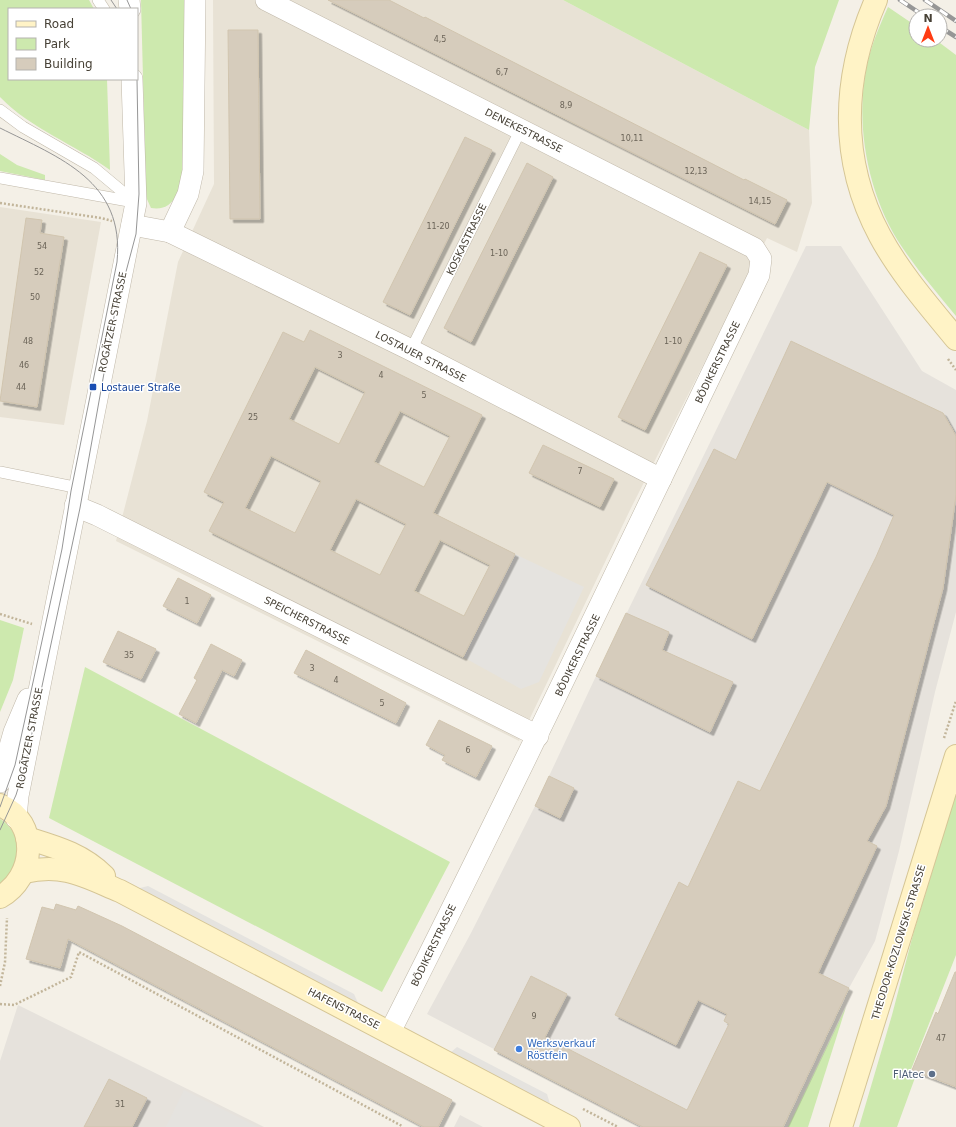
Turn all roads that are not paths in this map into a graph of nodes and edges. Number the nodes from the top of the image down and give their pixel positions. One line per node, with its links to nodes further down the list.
1 (194, 0): 10 (street)
2 (266, 0): 6 (street, DENEKESTRASSE)
3 (876, 0): 12 (street)
4 (132, 80): 8 (street, ROGÄTZER STRASSE)
5 (0, 110): 8 (lane)
6 (521, 129): 11 (street, DENEKESTRASSE); 13 (lane, KOSKASTRASSE)
7 (0, 178): 8 (lane)
8 (136, 203): 9 (street, ROGÄTZER STRASSE)
9 (132, 225): 10 (street, LOSTAUER STRASSE); 16 (street, ROGÄTZER STRASSE)
10 (170, 232): 13 (street, LOSTAUER STRASSE)
11 (759, 275): 15 (street, BÖDIKERSTRASSE)
12 (956, 339)
13 (411, 350): 15 (street, LOSTAUER STRASSE)
14 (0, 472): 16 (lane)
15 (661, 480): 18 (street, BÖDIKERSTRASSE)
16 (77, 497): 17 (street, ROGÄTZER STRASSE); 18 (street, SPEICHERSTRASSE)
17 (45, 658): 20 (street, ROGÄTZER STRASSE); 21 (street, ROGÄTZER STRASSE)
18 (538, 736): 26 (street, BÖDIKERSTRASSE)
19 (956, 756): 28 (street, THEODOR-KOZLOWSKI-STRASSE)
20 (0, 782)
21 (8, 812): 22 (street)
22 (27, 838): 23 (street); 24 (street, HAFENSTRASSE)
23 (24, 872): 24 (street, HAFENSTRASSE); 25 (street)
24 (120, 891): 26 (street, HAFENSTRASSE)
25 (2, 903)
26 (390, 1032): 27 (street, HAFENSTRASSE)
27 (569, 1127)
28 (841, 1127)

